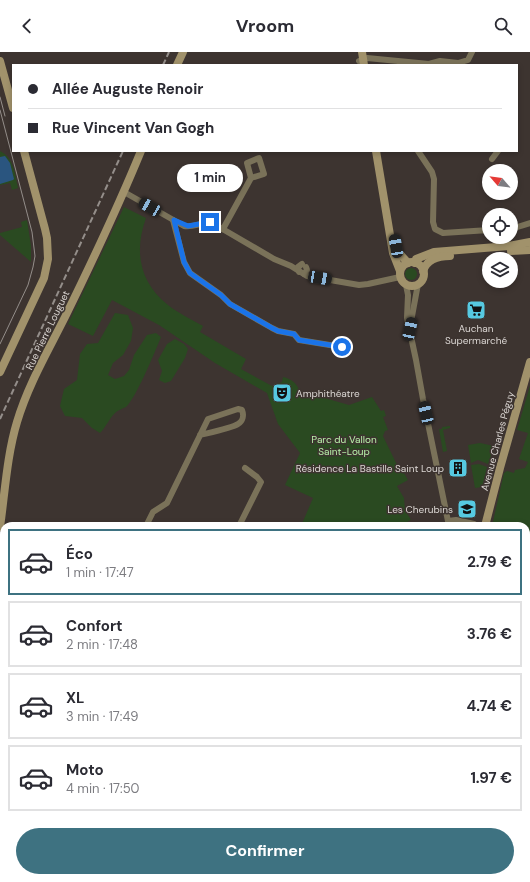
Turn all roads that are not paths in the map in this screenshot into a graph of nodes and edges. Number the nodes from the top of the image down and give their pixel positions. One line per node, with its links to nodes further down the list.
1 (182, 52): 6 (main road)
2 (358, 52): 5 (main road)
3 (472, 52): 7 (street)
4 (0, 61): 8 (main road)
5 (362, 61): 7 (street)
6 (177, 64)
7 (434, 64)
8 (12, 104)
9 (24, 152): 35 (main road)
10 (141, 152): 17 (main road, Rue Pierre Louguet)
11 (376, 152): 29 (main road)
12 (380, 152): 25 (main road)
13 (419, 152): 22 (street)
14 (497, 152): 15 (street)
15 (492, 159)
16 (251, 178): 21 (street)
17 (124, 192): 18 (street); 38 (main road, Rue Pierre Louguet)
18 (174, 220): 21 (street); 33 (street)
19 (530, 223): 20 (street)
20 (518, 227)
21 (223, 229): 28 (street)
22 (482, 230)
23 (530, 242): 25 (main road)
24 (530, 250): 27 (main road)
25 (412, 263): 27 (main road); 29 (main road)
26 (304, 266): 28 (street)
27 (423, 271): 30 (main road)
28 (301, 273): 29 (street)
29 (400, 274): 31 (main road)
30 (418, 284): 31 (main road); 32 (street)
31 (406, 285): 32 (street)
32 (410, 329): 41 (street)
33 (342, 347)
34 (530, 362): 44 (main road, Avenue Charles Péguy)
35 (0, 372)
36 (200, 435): 36 (street); 39 (street)
37 (245, 468): 40 (street)
38 (1, 522)
39 (148, 522)
40 (241, 522)
41 (448, 522)
42 (452, 522): 43 (street)
43 (465, 522)
44 (486, 522)

